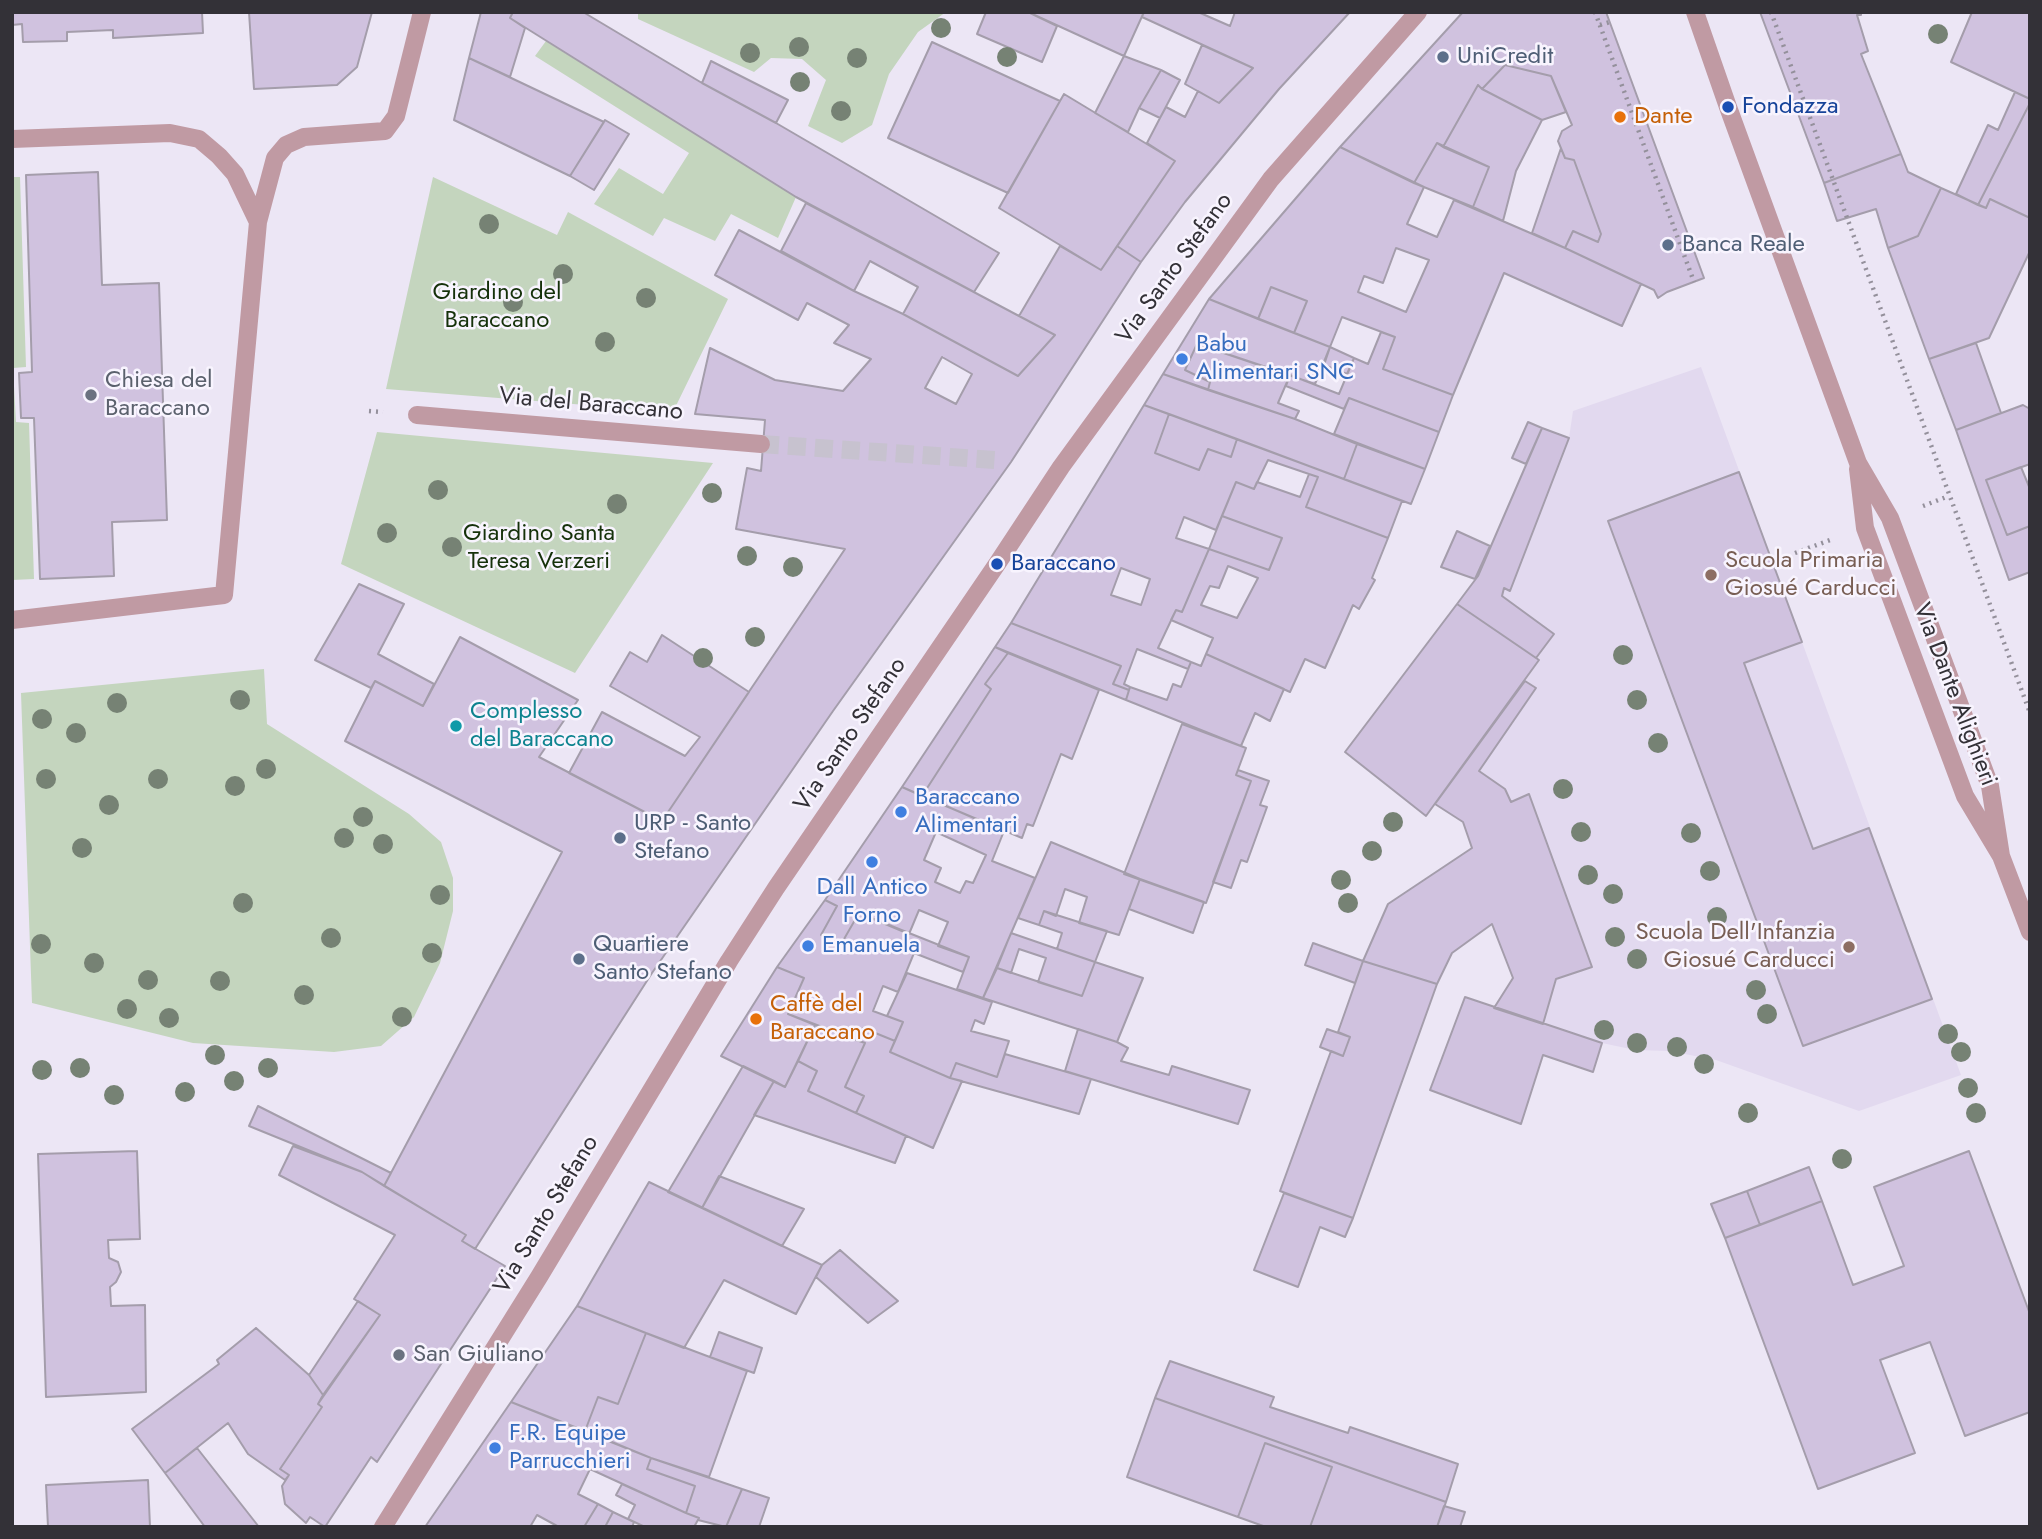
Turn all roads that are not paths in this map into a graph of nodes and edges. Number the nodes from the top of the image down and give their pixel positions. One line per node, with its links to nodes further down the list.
1 (422, 12): 5 (street)
2 (1418, 12): 12 (street, Via Santo Stefano)
3 (1695, 12): 8 (street, Via Dante Alighieri)
4 (12, 139): 5 (street)
5 (258, 222): 9 (street)
6 (417, 415): 7 (street, Via del Baraccano)
7 (761, 444)
8 (1858, 463): 10 (street, Via Dante Alighieri); 10 (street, Via Dante Alighieri)
9 (12, 620)
10 (2001, 856): 11 (street, Via Dante Alighieri)
11 (2030, 932)
12 (383, 1527)

